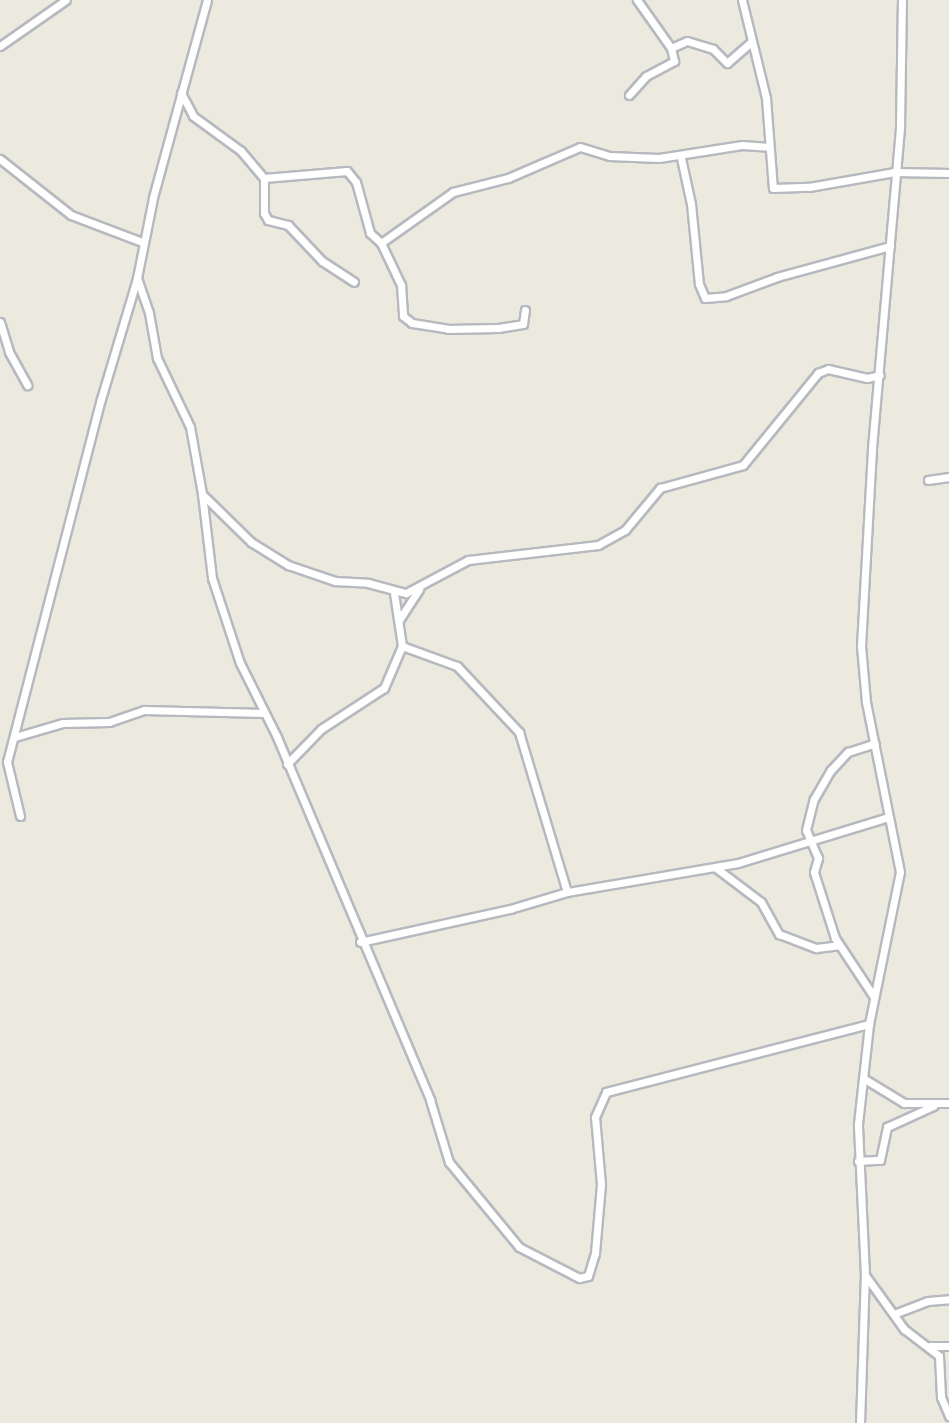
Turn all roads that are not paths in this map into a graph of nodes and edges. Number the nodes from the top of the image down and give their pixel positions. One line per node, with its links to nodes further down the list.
1 (66, 0): 7 (street)
2 (207, 0): 9 (street)
3 (637, 0): 8 (street)
4 (742, 0): 6 (street)
5 (902, 0): 14 (street)
6 (751, 42): 8 (street); 11 (street)
7 (0, 46)
8 (671, 48): 10 (street)
9 (181, 93): 16 (street); 17 (street)
10 (629, 95)
11 (769, 147): 12 (street); 14 (street)
12 (681, 158): 18 (street); 19 (street)
13 (0, 159): 17 (street)
14 (895, 172): 15 (street); 19 (street)
15 (949, 173)
16 (264, 178): 18 (street); 21 (street)
17 (142, 242): 20 (street)
18 (381, 243): 22 (street)
19 (890, 246): 24 (street)
20 (137, 278): 28 (street); 34 (street)
21 (354, 282)
22 (525, 310)
23 (0, 321): 25 (street)
24 (880, 375): 29 (street); 35 (street)
25 (27, 385)
26 (949, 477): 27 (street)
27 (928, 480)
28 (202, 494): 30 (street); 33 (street)
29 (419, 589): 30 (street); 31 (street)
30 (394, 593): 31 (street)
31 (398, 620): 32 (street)
32 (402, 646): 36 (street); 41 (street)
33 (264, 713): 34 (street); 36 (street)
34 (15, 737): 37 (street)
35 (875, 743): 38 (street); 39 (street)
36 (286, 764): 42 (street)
37 (20, 816)
38 (888, 817): 39 (street); 44 (street)
39 (810, 839): 40 (street); 43 (street)
40 (716, 867): 41 (street); 43 (street)
41 (567, 892): 42 (street)
42 (360, 942): 45 (street)
43 (839, 945): 44 (street)
44 (874, 997): 45 (street)
45 (869, 1024): 46 (street)
46 (863, 1077): 48 (street); 49 (street)
47 (949, 1103): 48 (street)
48 (933, 1106): 49 (street)
49 (858, 1161): 50 (street)
50 (864, 1275): 52 (street); 57 (street)
51 (949, 1299): 52 (street)
52 (894, 1314): 53 (street)
53 (930, 1346): 54 (street); 55 (street)
54 (949, 1346)
55 (945, 1382): 56 (street)
56 (949, 1416)
57 (860, 1423)

